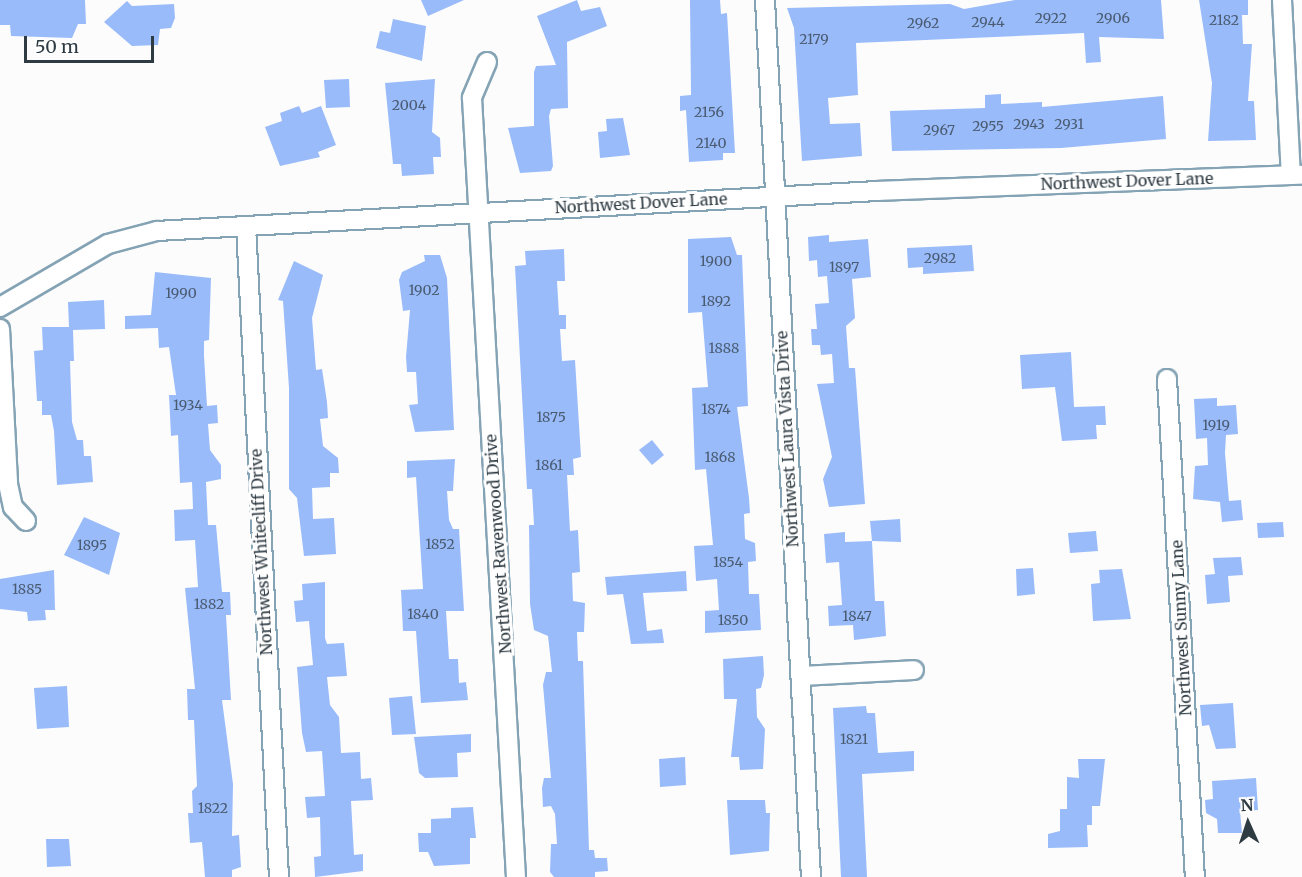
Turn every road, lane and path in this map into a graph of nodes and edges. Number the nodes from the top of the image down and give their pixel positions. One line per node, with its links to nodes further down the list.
1 (765, 0): 5 (street, Northwest Laura Vista Drive)
2 (1282, 0): 4 (street)
3 (488, 62): 6 (street, Northwest Ravenwood Drive)
4 (1296, 175): 5 (street, Northwest Dover Lane)
5 (776, 197): 6 (street, Northwest Dover Lane); 13 (street, Northwest Laura Vista Drive)
6 (477, 211): 7 (street, Northwest Dover Lane); 15 (street, Northwest Ravenwood Drive)
7 (246, 226): 8 (street, Northwest Dover Lane); 14 (street, Northwest Whitecliff Drive)
8 (0, 307)
9 (0, 329): 11 (street)
10 (1167, 379): 17 (street, Northwest Sunny Lane)
11 (26, 521)
12 (914, 670): 13 (street)
13 (801, 676): 16 (street, Northwest Laura Vista Drive)
14 (279, 877)
15 (516, 877)
16 (811, 877)
17 (1196, 877)

